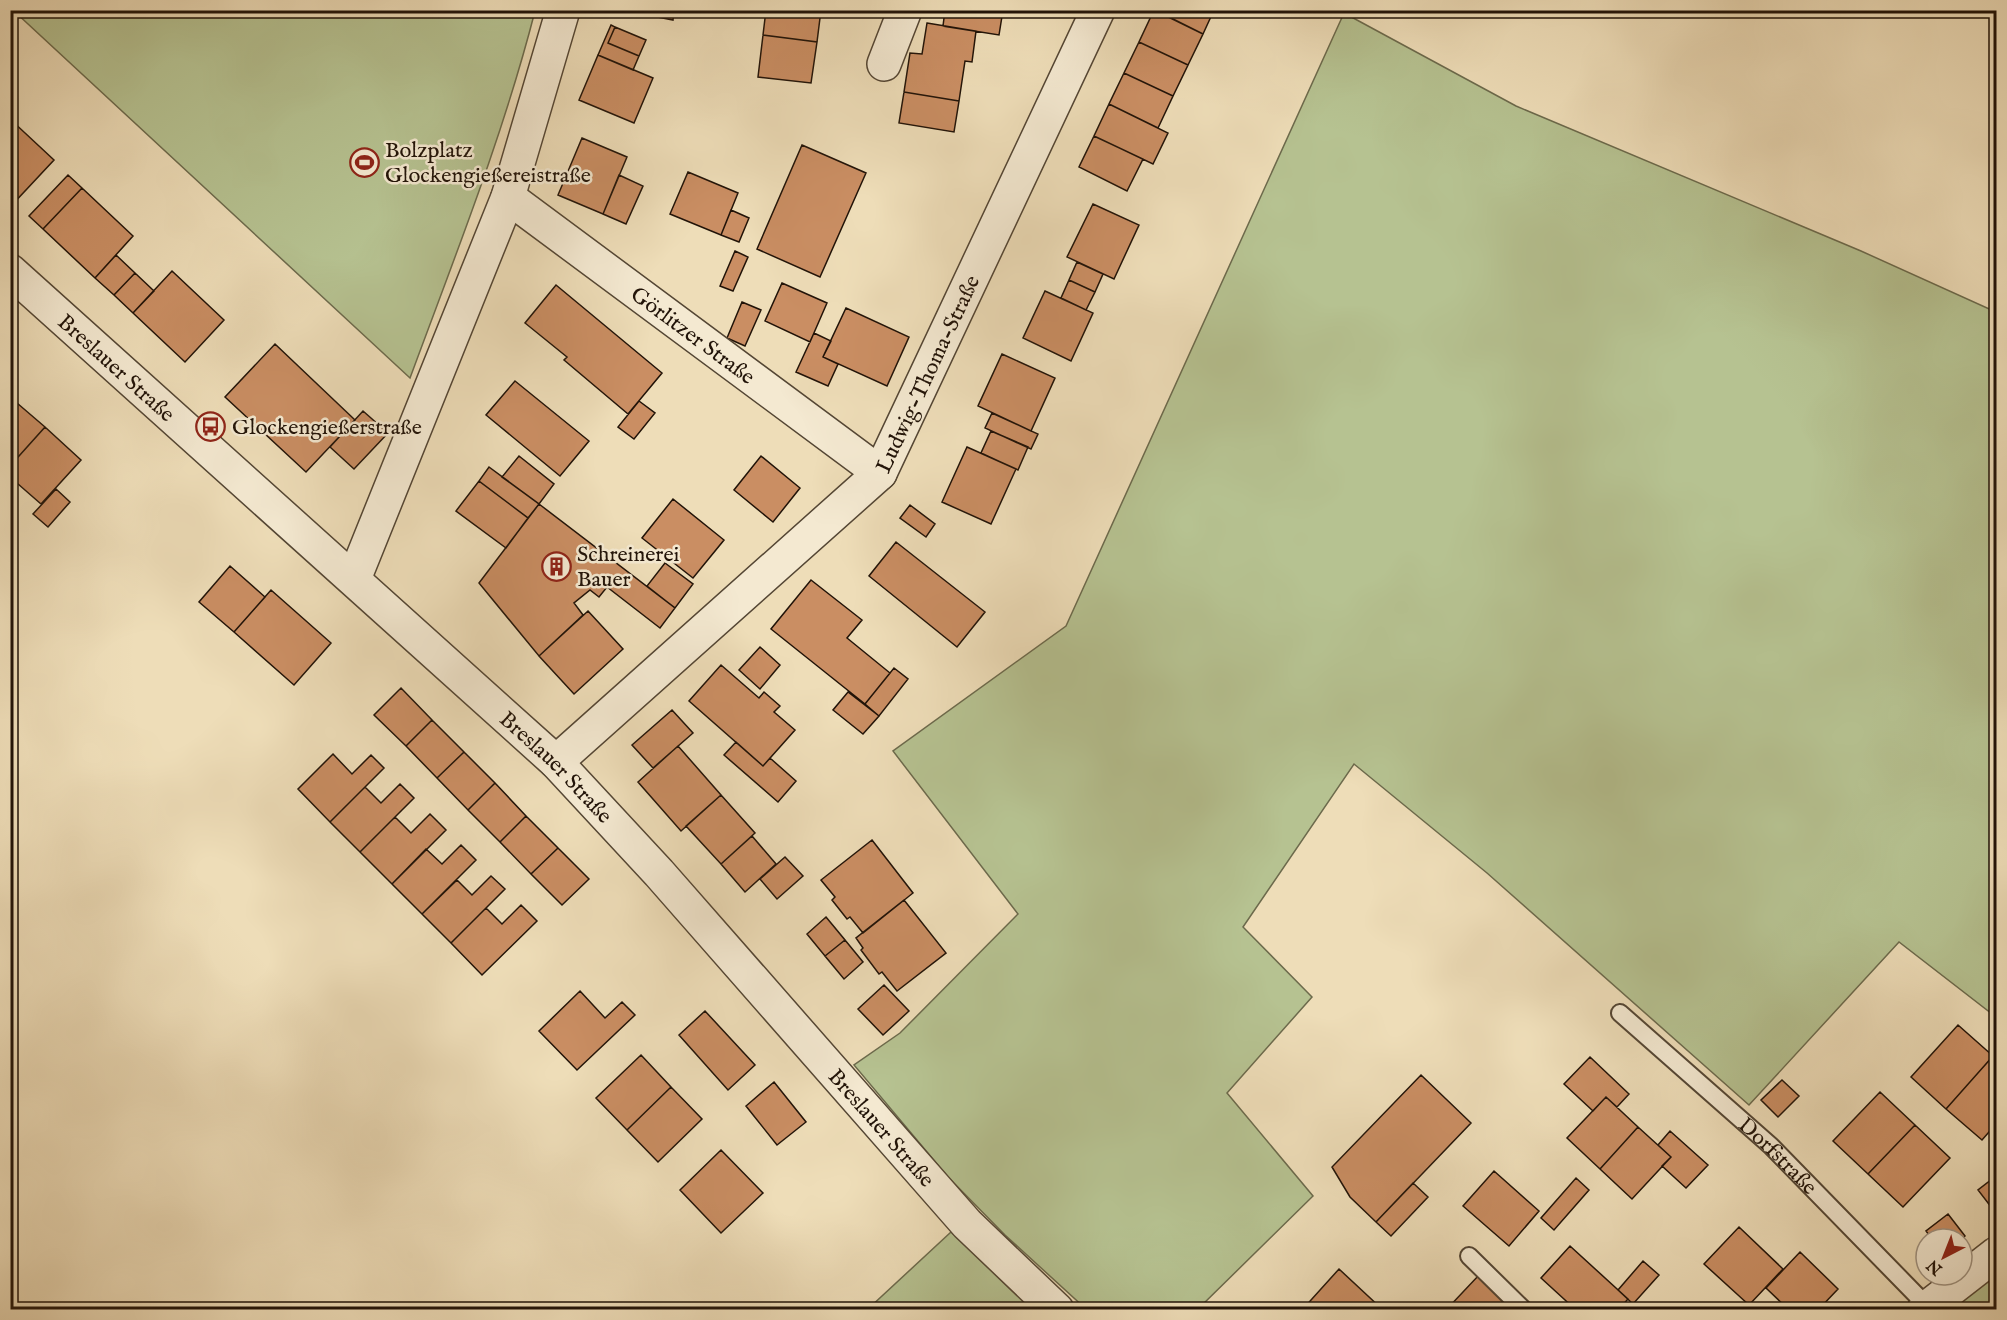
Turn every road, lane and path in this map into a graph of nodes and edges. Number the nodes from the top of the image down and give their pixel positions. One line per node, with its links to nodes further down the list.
1 (563, 10): 5 (street)
2 (905, 10): 4 (street)
3 (1098, 10): 7 (street, Ludwig-Thoma-Straße)
4 (884, 64)
5 (508, 197): 7 (street, Görlitzer Straße); 8 (street)
6 (10, 271): 8 (street, Breslauer Straße)
7 (880, 473): 9 (street, Ludwig-Thoma-Straße)
8 (354, 579): 9 (street, Breslauer Straße)
9 (556, 762): 14 (street, Breslauer Straße)
10 (1620, 1013): 13 (lane, Dorfstraße)
11 (1996, 1254): 13 (street, Dorfstraße)
12 (1469, 1256): 15 (lane)
13 (1926, 1308)
14 (1057, 1310)
15 (1524, 1310)

